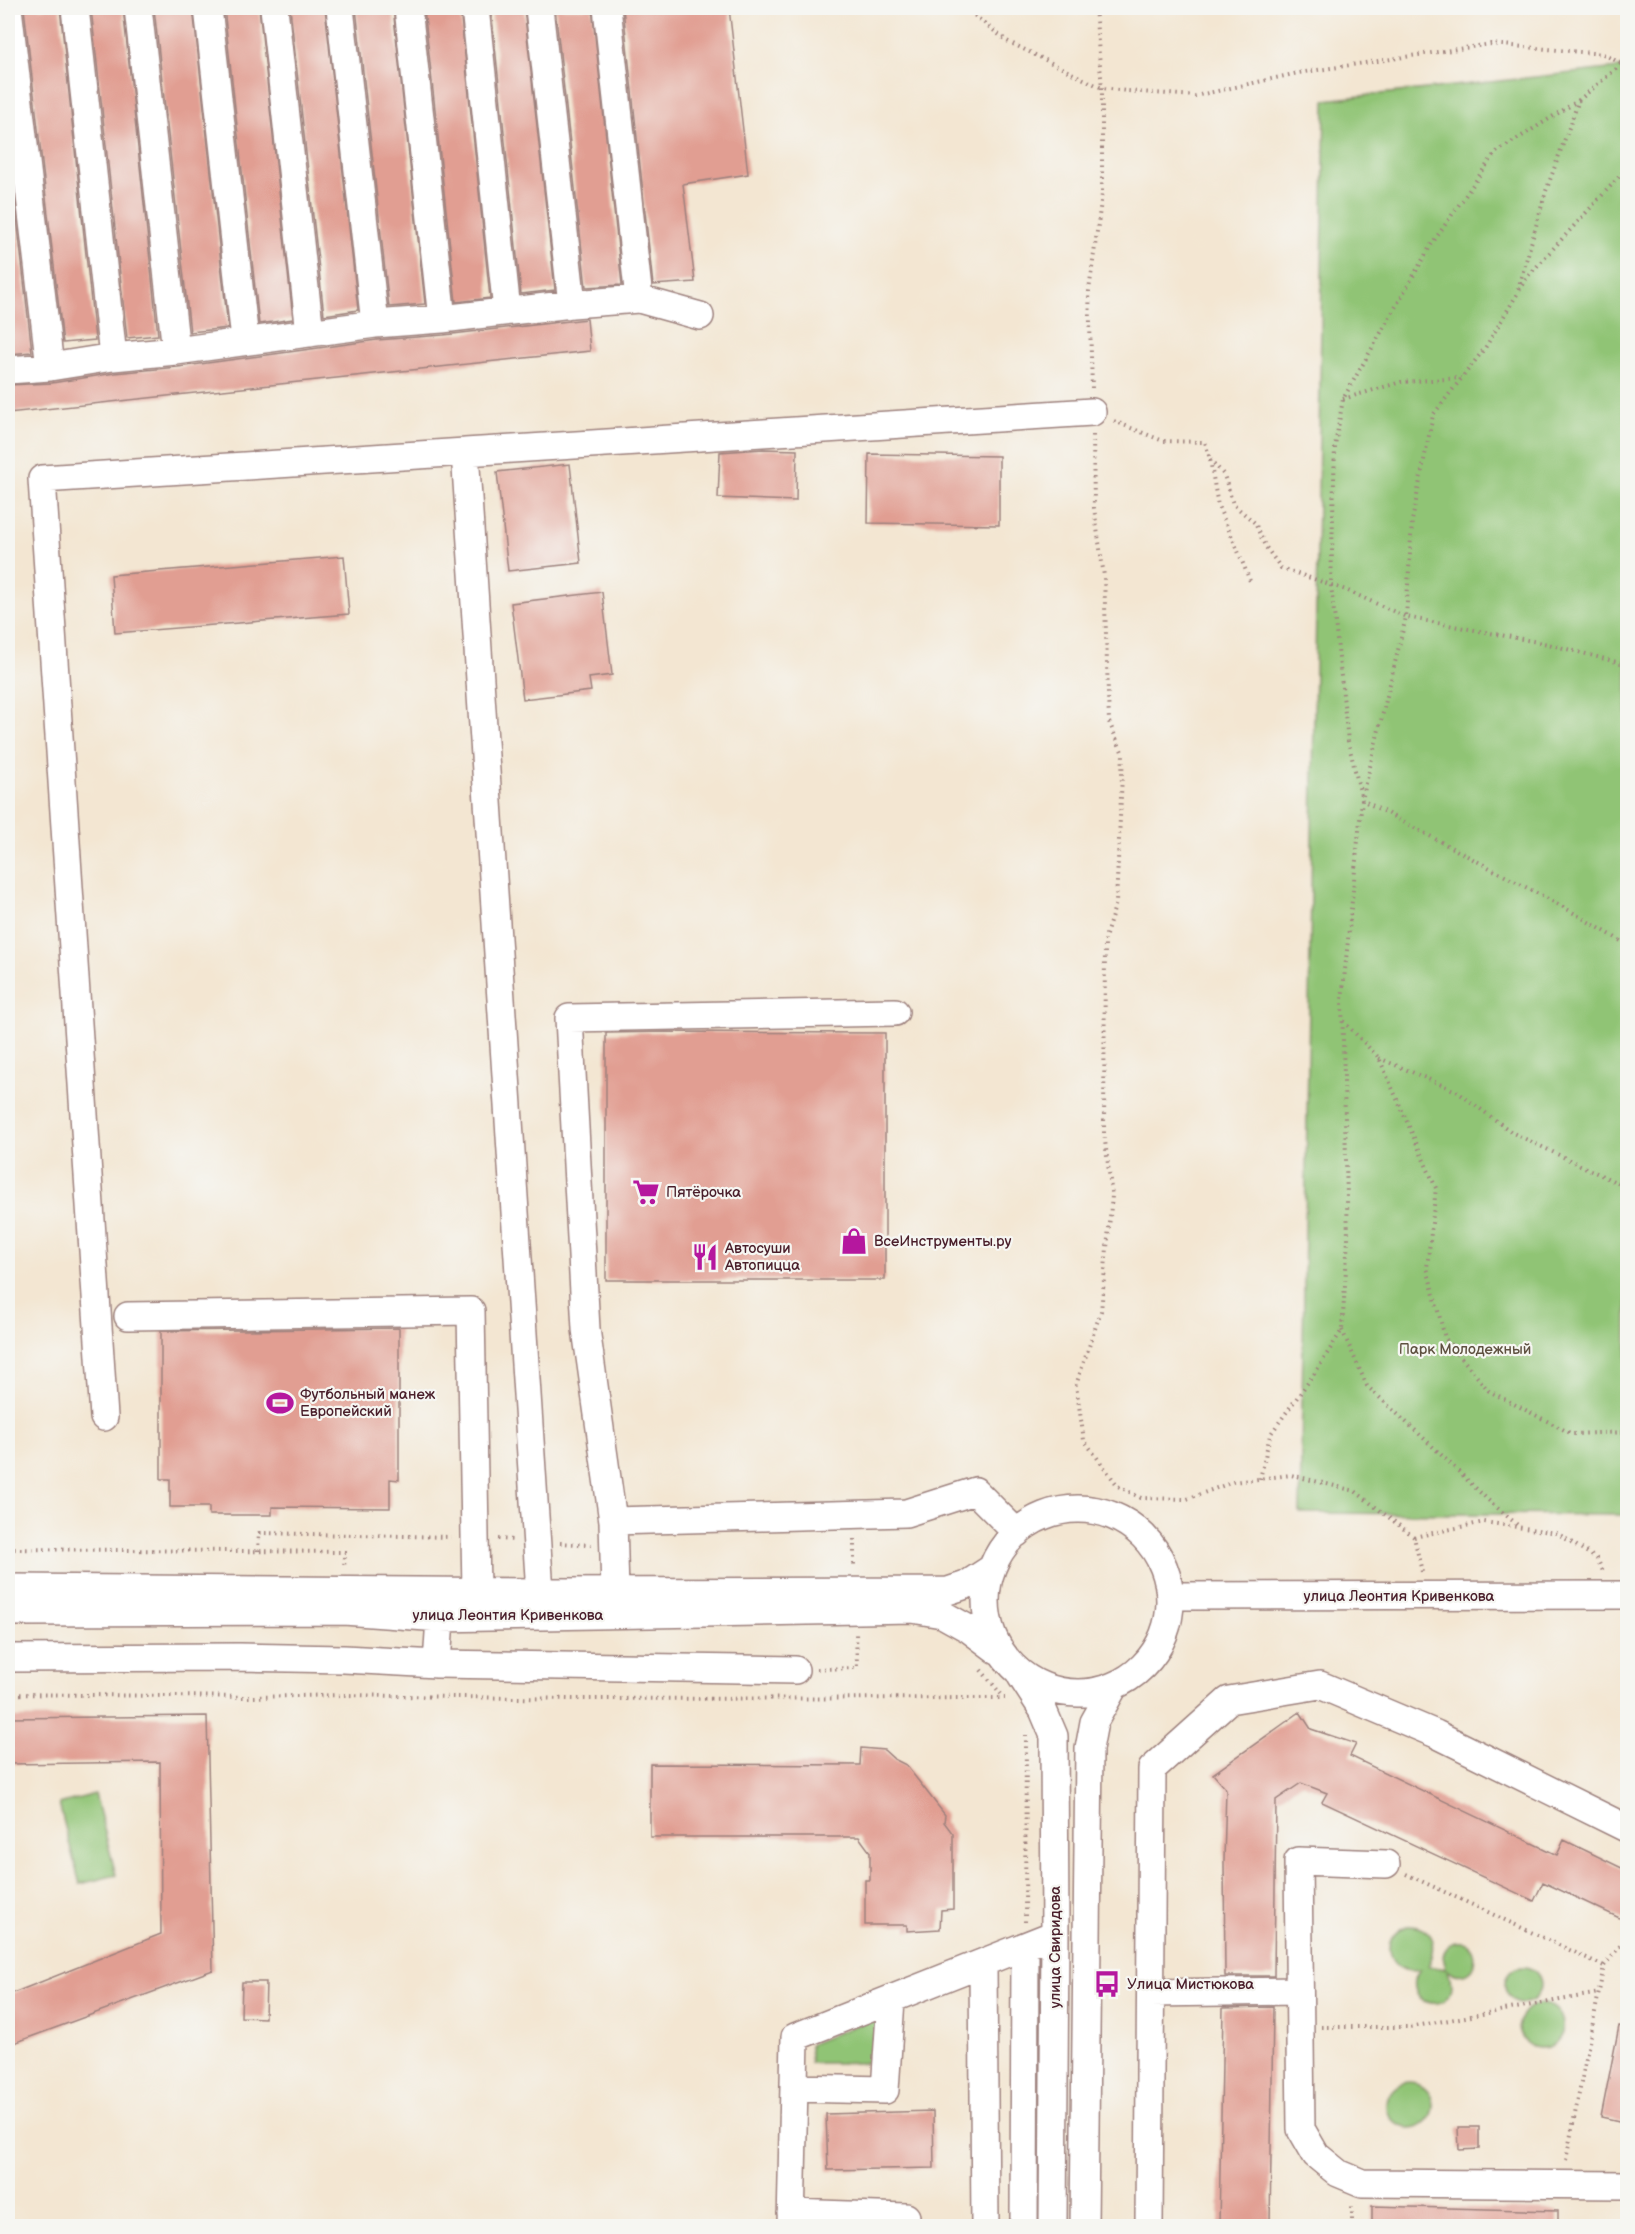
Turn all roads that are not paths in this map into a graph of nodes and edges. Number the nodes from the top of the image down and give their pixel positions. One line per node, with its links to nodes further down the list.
1 (8, 8): 21 (street)
2 (75, 8): 20 (street)
3 (138, 8): 19 (street)
4 (208, 8): 18 (street)
5 (274, 8): 17 (street)
6 (340, 8): 16 (street)
7 (408, 8): 15 (street)
8 (475, 8): 13 (street)
9 (539, 8): 12 (street)
10 (607, 8): 11 (street)
11 (639, 298): 12 (street); 14 (street)
12 (572, 303): 13 (street)
13 (507, 311): 15 (street)
14 (700, 316)
15 (442, 319): 16 (street)
16 (375, 324): 17 (street)
17 (310, 333): 18 (street)
18 (245, 340): 19 (street)
19 (176, 351): 20 (street)
20 (113, 357): 21 (street)
21 (50, 367): 22 (street)
22 (8, 370)
23 (1092, 412): 24 (street)
24 (465, 452): 27 (street); 33 (street)
25 (895, 1012): 29 (street)
26 (128, 1316): 32 (street)
27 (104, 1417)
28 (1017, 1533): 29 (street); 30 (street); 36 (street)
29 (613, 1534): 34 (street)
30 (989, 1570): 34 (street, улица Леонтия Кривенкова); 40 (street)
31 (8, 1588): 32 (street, улица Леонтия Кривенкова)
32 (476, 1591): 33 (street, улица Леонтия Кривенкова)
33 (540, 1592): 34 (street, улица Леонтия Кривенкова)
34 (615, 1592)
35 (1621, 1595): 36 (street, улица Леонтия Кривенкова)
36 (1171, 1596): 44 (street)
37 (8, 1612): 38 (street, улица Леонтия Кривенкова)
38 (440, 1618): 40 (street, улица Леонтия Кривенкова); 41 (street)
39 (8, 1658): 41 (street)
40 (988, 1658): 43 (street)
41 (437, 1664): 42 (street)
42 (795, 1670)
43 (1021, 1676): 44 (street); 47 (street, улица Свиридова)
44 (1112, 1690): 60 (street, улица Свиридова)
45 (1628, 1829): 51 (street)
46 (1386, 1864): 50 (street)
47 (1055, 1934): 48 (street); 59 (street, улица Свиридова)
48 (1025, 1946): 49 (street); 58 (street)
49 (983, 1964): 52 (street); 57 (street)
50 (1299, 1991): 51 (street); 54 (street)
51 (1151, 1993): 61 (street)
52 (891, 2000): 53 (street); 53 (street)
53 (794, 2088): 55 (street)
54 (1628, 2185)
55 (791, 2220): 56 (street)
56 (905, 2226)
57 (985, 2226)
58 (1024, 2226)
59 (1053, 2226)
60 (1084, 2226)
61 (1149, 2226)

